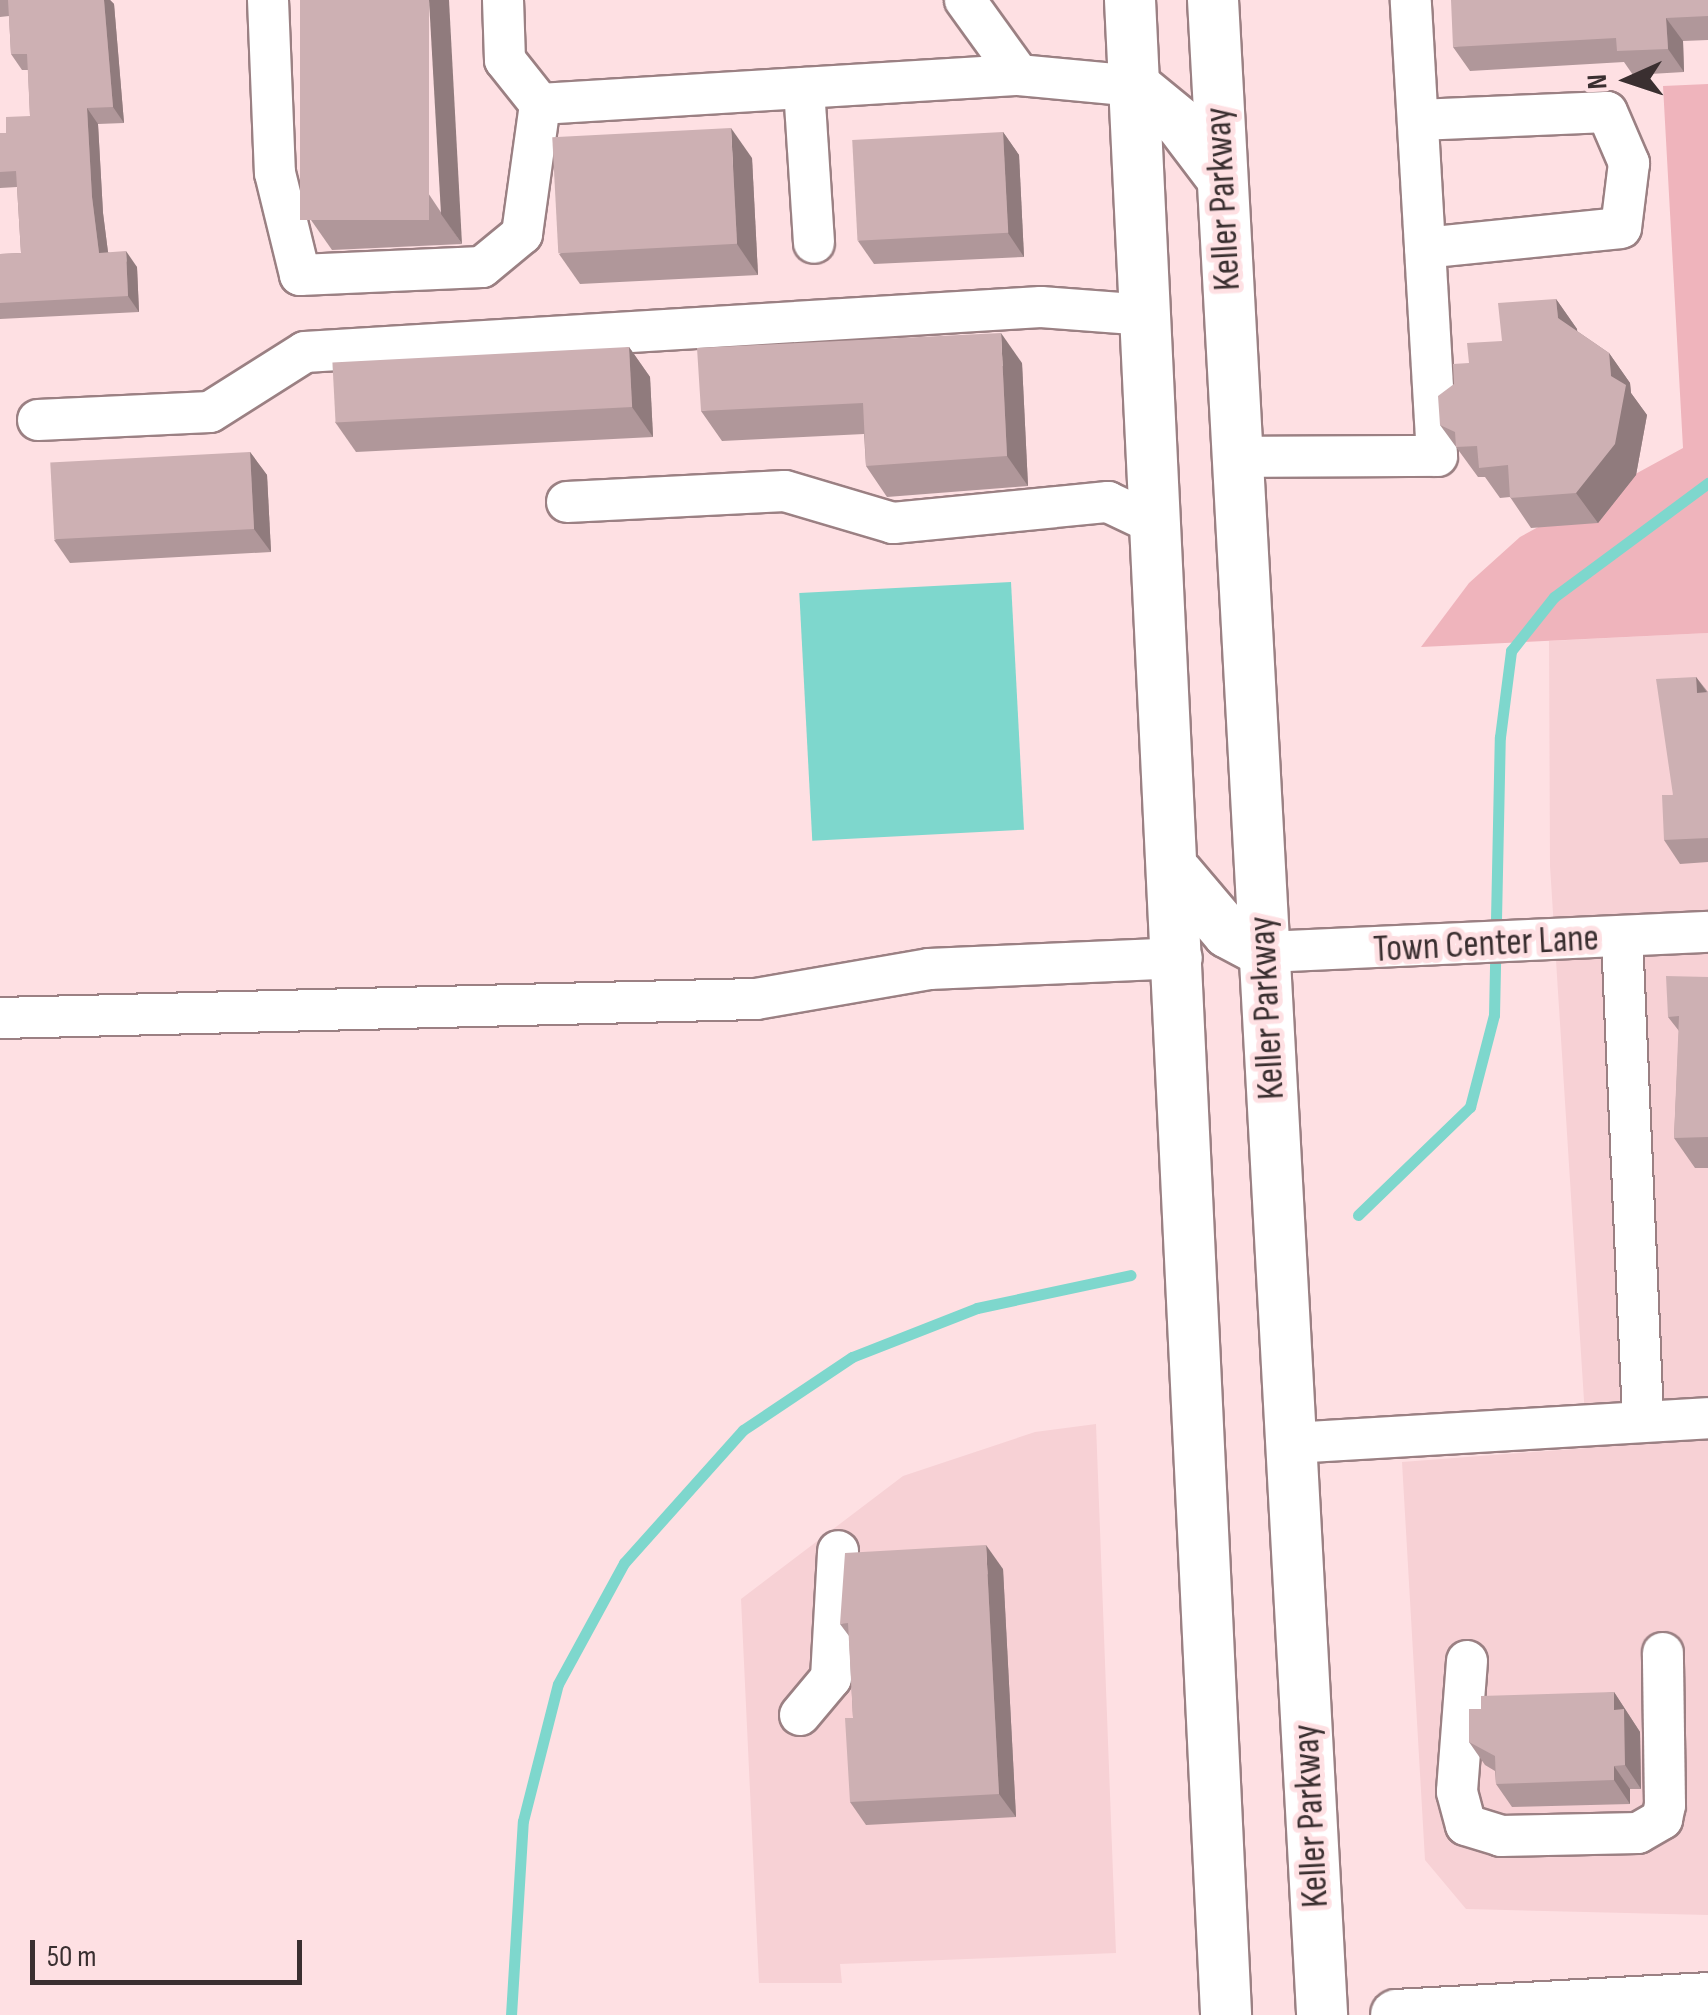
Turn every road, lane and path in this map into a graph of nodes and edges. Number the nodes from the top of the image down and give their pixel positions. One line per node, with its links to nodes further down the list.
1 (268, 0): 10 (street)
2 (502, 0): 10 (street)
3 (965, 0): 7 (street)
4 (1130, 0): 8 (main road)
5 (1213, 0): 12 (main road, Keller Parkway)
6 (1411, 0): 11 (street)
7 (1019, 75): 8 (street); 9 (street)
8 (1134, 86): 12 (main road); 15 (main road)
9 (804, 88): 10 (street); 13 (street)
10 (540, 104)
11 (1418, 120): 14 (street); 14 (street)
12 (1221, 177): 17 (main road, Keller Parkway)
13 (814, 243)
14 (1425, 248): 17 (street)
15 (1147, 315): 16 (street); 19 (main road)
16 (38, 420)
17 (1236, 457): 23 (main road, Keller Parkway)
18 (567, 502): 19 (street)
19 (1159, 526): 20 (main road)
20 (1178, 874): 23 (main road); 24 (main road)
21 (1708, 932): 22 (street, Town Center Lane)
22 (1622, 937): 23 (street, Town Center Lane); 27 (street)
23 (1264, 952): 28 (main road, Keller Parkway)
24 (1182, 958): 25 (street); 34 (main road)
25 (0, 1018)
26 (1708, 1418): 27 (street)
27 (1643, 1422): 28 (street)
28 (1291, 1443): 35 (main road, Keller Parkway)
29 (852, 1606): 30 (street)
30 (855, 1647)
31 (1663, 1653): 32 (street)
32 (1467, 1660)
33 (1708, 1998): 36 (main road)
34 (1226, 2015)
35 (1322, 2015)
36 (1396, 2015)

